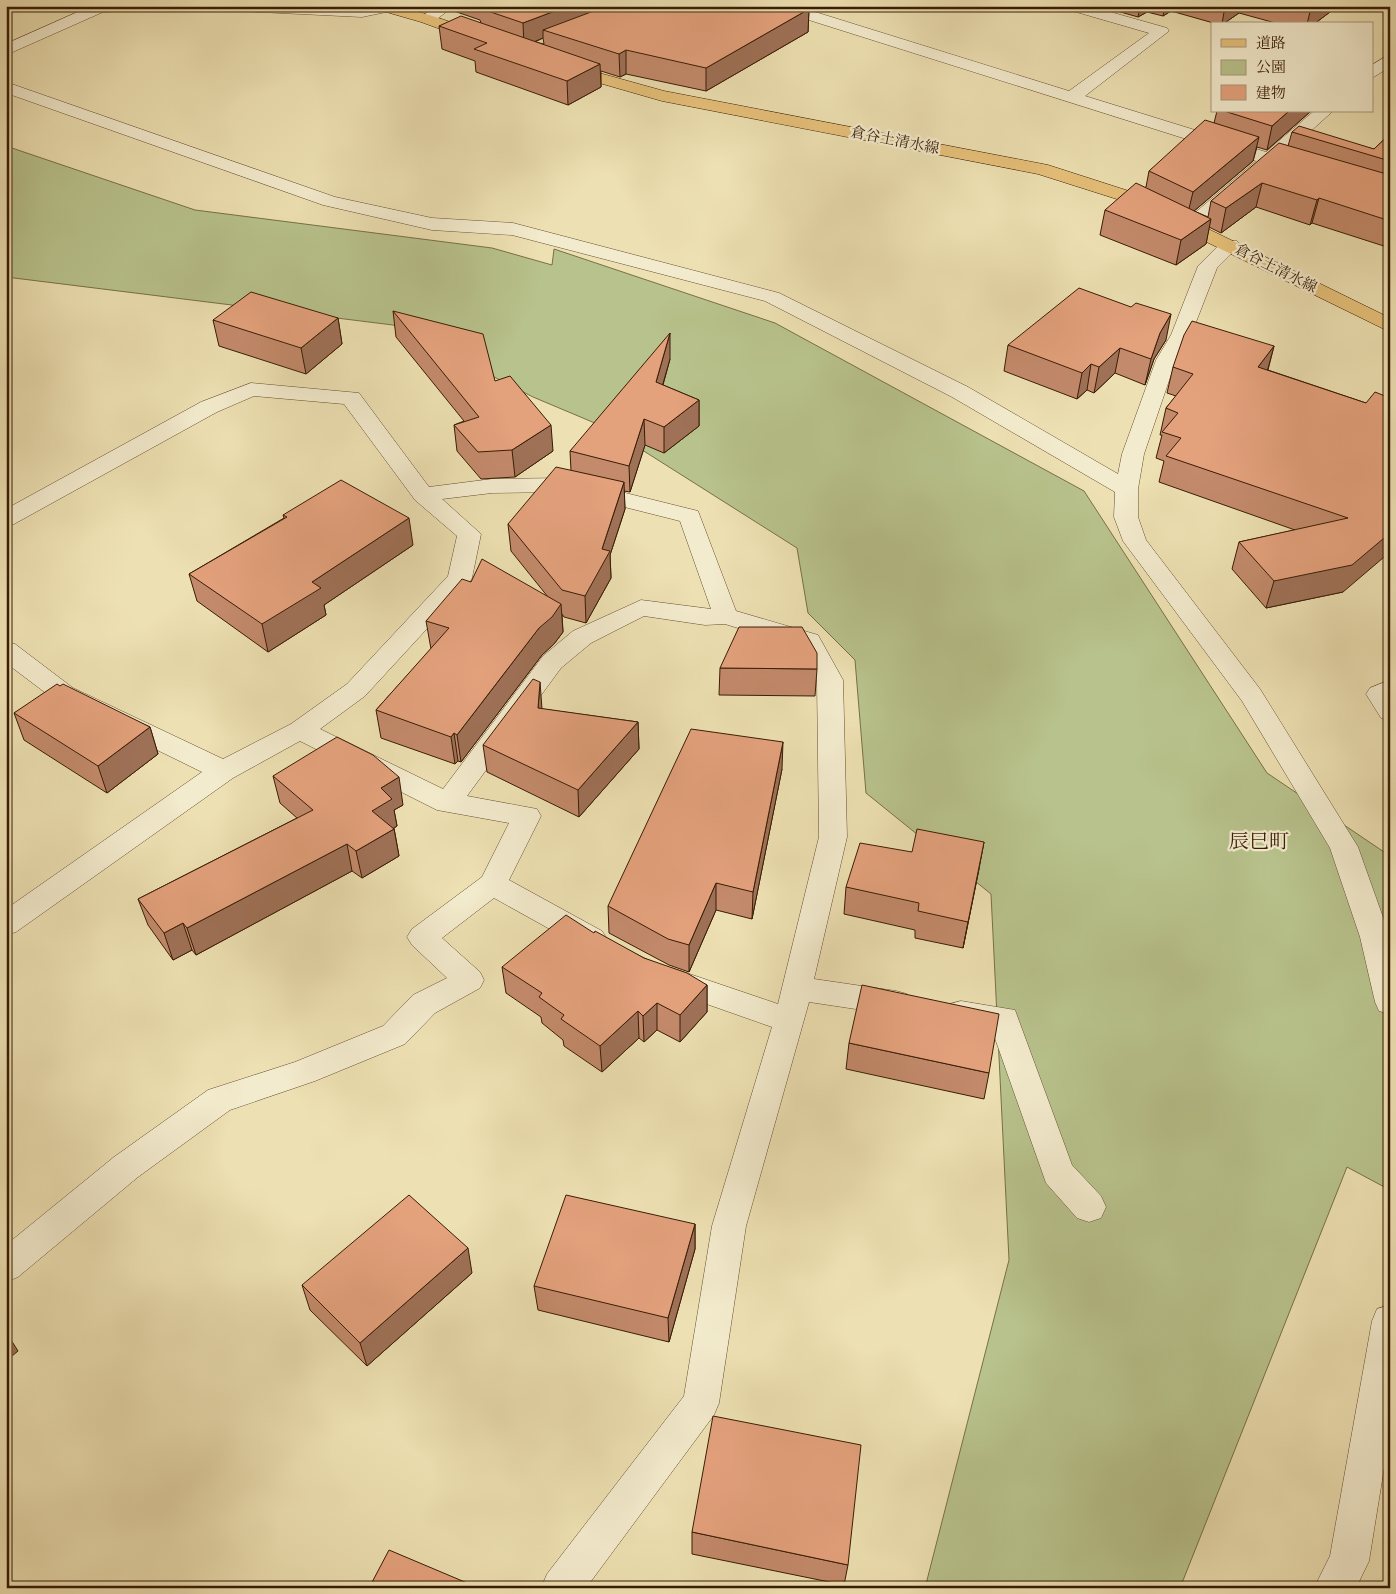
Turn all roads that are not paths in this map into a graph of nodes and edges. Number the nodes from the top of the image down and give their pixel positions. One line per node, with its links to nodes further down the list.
1 (121, 6): 10 (street)
2 (239, 6): 6 (street)
3 (446, 6): 8 (street)
4 (779, 6): 15 (street)
5 (1070, 6): 7 (street)
6 (384, 7): 8 (main road)
7 (1100, 10): 15 (street)
8 (427, 19): 9 (main road)
9 (493, 43)
10 (6, 50)
11 (1390, 59): 13 (street)
12 (548, 62): 19 (main road, 倉谷土清水線)
13 (1374, 71)
14 (6, 87): 22 (street)
15 (1071, 98): 17 (street)
16 (1325, 112): 17 (street)
17 (1271, 160): 18 (street); 19 (street)
18 (1317, 174)
19 (1191, 226): 20 (main road, 倉谷土清水線)
20 (1230, 245): 21 (main road, 倉谷土清水線); 22 (street)
21 (1390, 326)
22 (1127, 489): 36 (street)
23 (423, 495): 24 (street); 25 (street); 29 (street)
24 (6, 519)
25 (726, 616): 31 (street); 37 (street)
26 (6, 650): 30 (street)
27 (1390, 689): 28 (street)
28 (1390, 712)
29 (300, 730): 30 (street); 31 (street)
30 (223, 771): 33 (street)
31 (447, 803): 32 (street)
32 (493, 884): 34 (street); 39 (street)
33 (6, 924)
34 (614, 951)
35 (649, 970): 37 (street)
36 (1390, 1002)
37 (793, 1004): 38 (street); 41 (street)
38 (1089, 1207)
39 (6, 1266)
40 (1390, 1321): 42 (street)
41 (561, 1588)
42 (1334, 1588)

